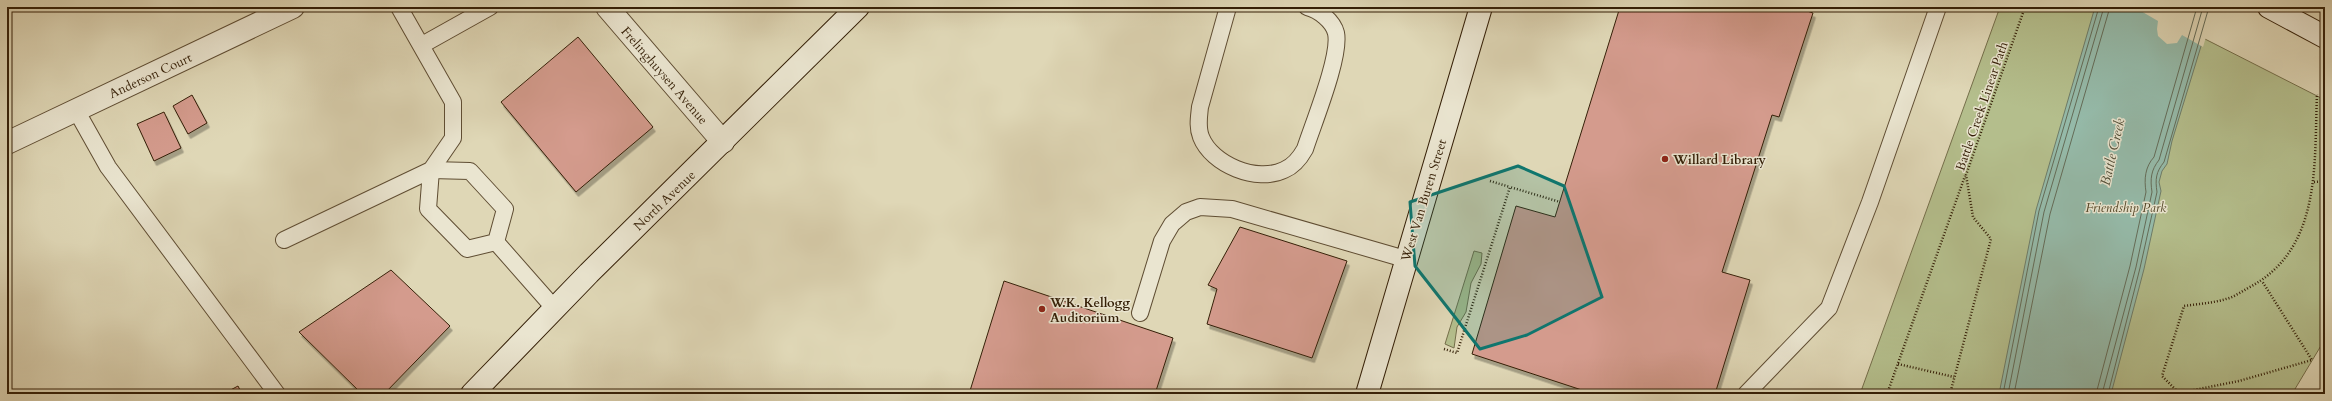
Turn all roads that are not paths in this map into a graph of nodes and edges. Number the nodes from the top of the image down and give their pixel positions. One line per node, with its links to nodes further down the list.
1 (293, 7): 11 (street, Anderson Court)
2 (399, 7): 13 (lane)
3 (490, 7): 13 (lane)
4 (607, 7): 15 (street, Frelinghuysen Avenue)
5 (858, 7): 15 (street, North Avenue)
6 (1228, 7): 7 (lane)
7 (1307, 7)
8 (1481, 7): 20 (street, West Van Buren Street)
9 (1938, 7): 26 (lane)
10 (2269, 7): 12 (street)
11 (271, 11): 14 (street, Anderson Court)
12 (2325, 37)
13 (422, 45): 17 (lane)
14 (76, 110): 16 (street, Anderson Court); 23 (lane)
15 (724, 142): 21 (street, North Avenue)
16 (7, 143)
17 (431, 170): 18 (lane); 19 (lane); 19 (lane)
18 (284, 240)
19 (496, 242): 21 (lane)
20 (1405, 259): 22 (lane); 25 (street, West Van Buren Street)
21 (555, 308): 24 (street, North Avenue)
22 (1140, 313)
23 (277, 394)
24 (472, 394)
25 (1367, 394)
26 (1746, 394)

